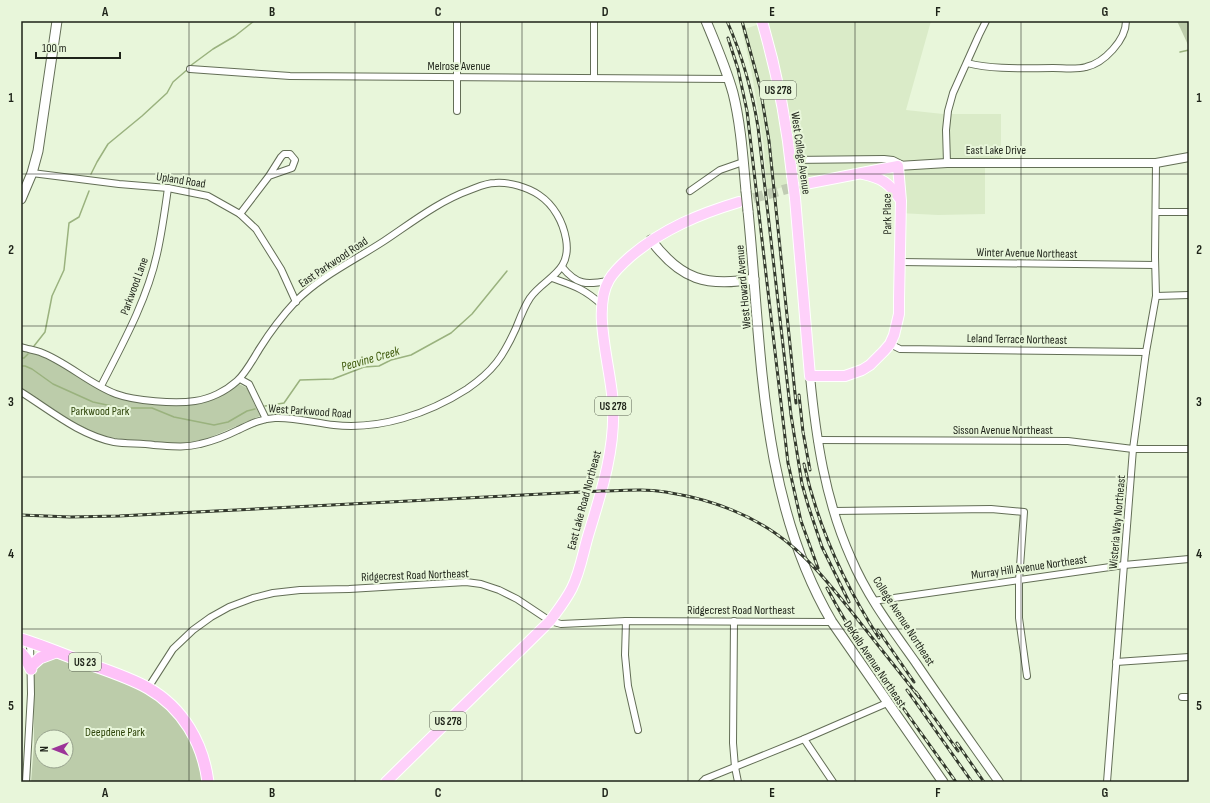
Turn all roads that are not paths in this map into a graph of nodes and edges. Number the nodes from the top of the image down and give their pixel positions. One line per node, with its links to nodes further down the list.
1 (56, 21): 20 (main road)
2 (457, 21): 10 (street)
3 (594, 21): 11 (street)
4 (706, 21): 12 (main road, West Howard Avenue)
5 (762, 21): 15 (main road, West College Avenue / US 278)
6 (986, 21): 8 (street)
7 (1126, 21): 8 (street)
8 (967, 63): 17 (street)
9 (190, 69): 10 (street, Melrose Avenue)
10 (457, 78): 11 (street, Melrose Avenue); 13 (street)
11 (594, 78): 12 (street, Melrose Avenue)
12 (728, 79): 16 (main road, West Howard Avenue)
13 (457, 111)
14 (1189, 157): 18 (street, East Lake Drive)
15 (790, 160): 19 (street); 36 (main road, West College Avenue / US 278, bridge)
16 (743, 162): 25 (street); 38 (main road, West Howard Avenue, bridge)
17 (947, 163): 18 (street, East Lake Drive); 19 (street, East Lake Drive)
18 (1156, 163): 29 (street, Wisteria Way Northeast)
19 (900, 166): 21 (main road, East Lake Drive); 27 (main road, Park Place)
20 (32, 173): 24 (street, Upland Road); 26 (main road)
21 (857, 173): 23 (main road, East Lake Drive); 27 (main road)
22 (269, 176): 31 (street)
23 (805, 184)
24 (168, 188): 31 (street, Upland Road); 49 (street, Parkwood Lane)
25 (690, 191)
26 (21, 199)
27 (901, 201): 33 (main road, Park Place)
28 (739, 202): 32 (main road, East Lake Road Northeast / US 278)
29 (1156, 212): 30 (street); 34 (street, Wisteria Way Northeast)
30 (1189, 212)
31 (240, 214): 42 (street, Upland Road)
32 (652, 240): 38 (main road); 39 (main road, East Lake Road Northeast / US 278)
33 (900, 262): 34 (street, Winter Avenue Northeast); 44 (main road, Park Place)
34 (1155, 265): 41 (street, Wisteria Way Northeast)
35 (562, 267): 37 (street, West Parkwood Road); 39 (street); 42 (street, East Parkwood Road)
36 (802, 267): 47 (main road, College Avenue Northeast / US 278)
37 (552, 278): 43 (street); 51 (street, West Parkwood Road)
38 (754, 279): 56 (main road, West Howard Avenue)
39 (608, 281): 43 (main road, East Lake Road Northeast / US 278)
40 (1189, 295): 41 (street)
41 (1156, 296): 46 (street, Wisteria Way Northeast)
42 (296, 302): 48 (street, East Parkwood Road)
43 (602, 304): 61 (main road, East Lake Road Northeast / US 278)
44 (890, 344): 46 (street, Leland Terrace Northeast); 47 (main road)
45 (21, 347): 49 (street, East Parkwood Road)
46 (1146, 352): 53 (street, Wisteria Way Northeast)
47 (810, 376): 52 (street, College Avenue Northeast)
48 (240, 378): 49 (street, East Parkwood Road); 51 (street)
49 (101, 386)
50 (21, 392): 51 (street, West Parkwood Road)
51 (266, 419)
52 (817, 440): 53 (street, Sisson Avenue Northeast); 55 (street, College Avenue Northeast)
53 (1134, 449): 54 (street, Sisson Avenue Northeast); 58 (street, Wisteria Way Northeast)
54 (1189, 449)
55 (834, 511): 59 (street); 60 (street, College Avenue Northeast)
56 (800, 553): 64 (main road, DeKalb Avenue Northeast)
57 (1189, 559): 58 (street, Murray Hill Avenue Northeast)
58 (1124, 565): 59 (street, Murray Hill Avenue Northeast); 69 (street, Wisteria Way Northeast)
59 (1019, 580): 60 (street, Murray Hill Avenue Northeast); 71 (street)
60 (873, 601): 86 (street, College Avenue Northeast)
61 (550, 621): 62 (street, Ridgecrest Road Northeast); 72 (street, Ridgecrest Road Northeast); 82 (main road, East Lake Road Northeast / US 278)
62 (626, 621): 63 (street, Ridgecrest Road Northeast); 76 (street)
63 (734, 621): 64 (street, Ridgecrest Road Northeast); 78 (street)
64 (832, 622): 75 (main road, DeKalb Avenue Northeast)
65 (25, 640): 66 (highway, US 23); 70 (street)
66 (56, 652): 70 (highway); 72 (highway, US 23)
67 (21, 653): 70 (highway)
68 (1189, 657): 69 (street)
69 (1116, 662): 87 (street, Wisteria Way Northeast)
70 (31, 668): 80 (street)
71 (1026, 676)
72 (148, 688): 81 (highway, US 23)
73 (1182, 697): 74 (street)
74 (1189, 697)
75 (887, 703): 77 (street); 85 (main road, DeKalb Avenue Northeast)
76 (638, 730)
77 (804, 739): 78 (street); 84 (street)
78 (735, 767): 79 (street); 83 (street)
79 (703, 780)
80 (26, 782)
81 (208, 782)
82 (386, 782)
83 (738, 782)
84 (833, 782)
85 (943, 782)
86 (999, 782)
87 (1107, 782)

